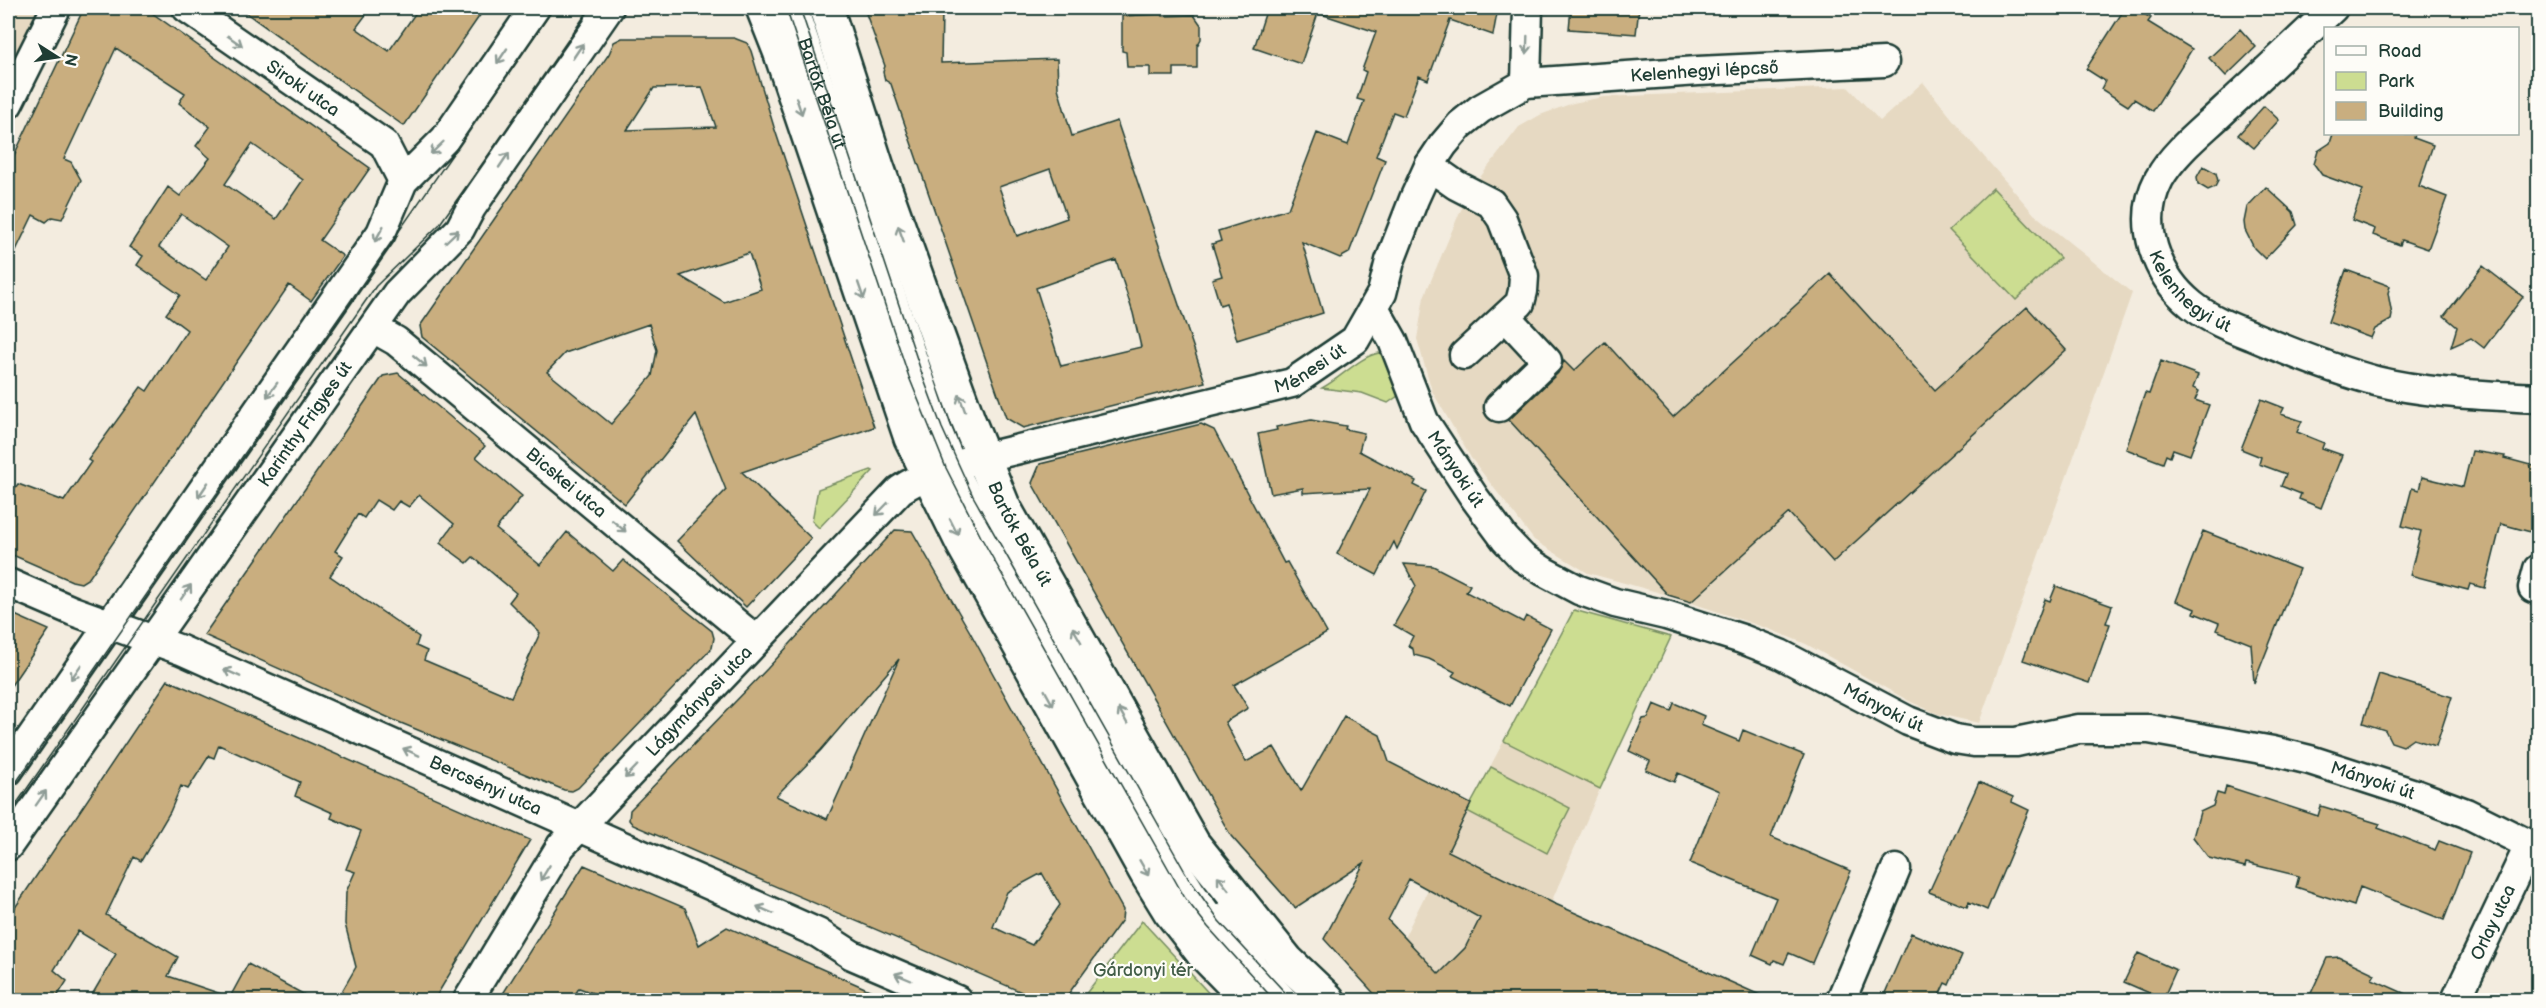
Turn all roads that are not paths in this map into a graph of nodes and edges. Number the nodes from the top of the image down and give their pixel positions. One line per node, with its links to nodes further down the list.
1 (54, 8): 13 (street)
2 (187, 8): 15 (street, Siroki utca, one-way to 15)
3 (535, 8): 15 (street, one-way to 15)
4 (609, 8): 18 (street, Karinthy Frigyes út, one-way to 4)
5 (763, 8): 22 (main road, Bartók Béla út, one-way to 22)
6 (773, 8): 10 (street)
7 (826, 8): 22 (main road, Bartók Béla út, one-way to 7)
8 (1528, 8): 12 (street, one-way to 12)
9 (2333, 8): 20 (street, Kelenhegyi út)
10 (800, 15): 22 (street, Bartók Béla út)
11 (1884, 62): 12 (street, Kelenhegyi lépcső)
12 (1526, 83): 14 (street, Ménesi út)
13 (8, 104)
14 (1429, 166): 16 (street, Ménesi út); 17 (street)
15 (403, 181): 26 (street, one-way to 26)
16 (1375, 309): 22 (street, Ménesi út); 32 (street, Mányoki út)
17 (1506, 317): 19 (street); 21 (street)
18 (373, 328): 27 (street, Karinthy Frigyes út, one-way to 18); 28 (street, Bicskei utca, one-way to 28)
19 (1464, 355)
20 (2538, 398)
21 (1499, 407)
22 (954, 466): 28 (street, Lágymányosi utca, one-way to 28); 34 (street, Bartók Béla út); 35 (main road, Bartók Béla út, one-way to 35); 36 (main road, Bartók Béla út, one-way to 22)
23 (2538, 568): 25 (street)
24 (8, 583): 26 (street, Bercsényi utca)
25 (2538, 590)
26 (110, 624): 27 (street, Bercsényi utca); 29 (street, one-way to 29)
27 (152, 639): 30 (street, Bercsényi utca, one-way to 27); 31 (street, Karinthy Frigyes út, one-way to 27)
28 (756, 640): 30 (street, Lágymányosi utca, one-way to 30)
29 (8, 771)
30 (579, 827): 37 (street, Lágymányosi utca, one-way to 37); 38 (street, Bercsényi utca, one-way to 30)
31 (8, 846)
32 (2534, 846): 43 (street, Orlay utca)
33 (1896, 869): 42 (street)
34 (1213, 923): 35 (main road); 36 (main road); 40 (street, Bartók Béla út)
35 (1203, 953): 39 (main road, Bartók Béla út)
36 (1287, 961): 41 (main road, Bartók Béla út)
37 (468, 1000)
38 (957, 1000)
39 (1249, 1000)
40 (1283, 1000)
41 (1328, 1000)
42 (1840, 1000)
43 (2456, 1000)

